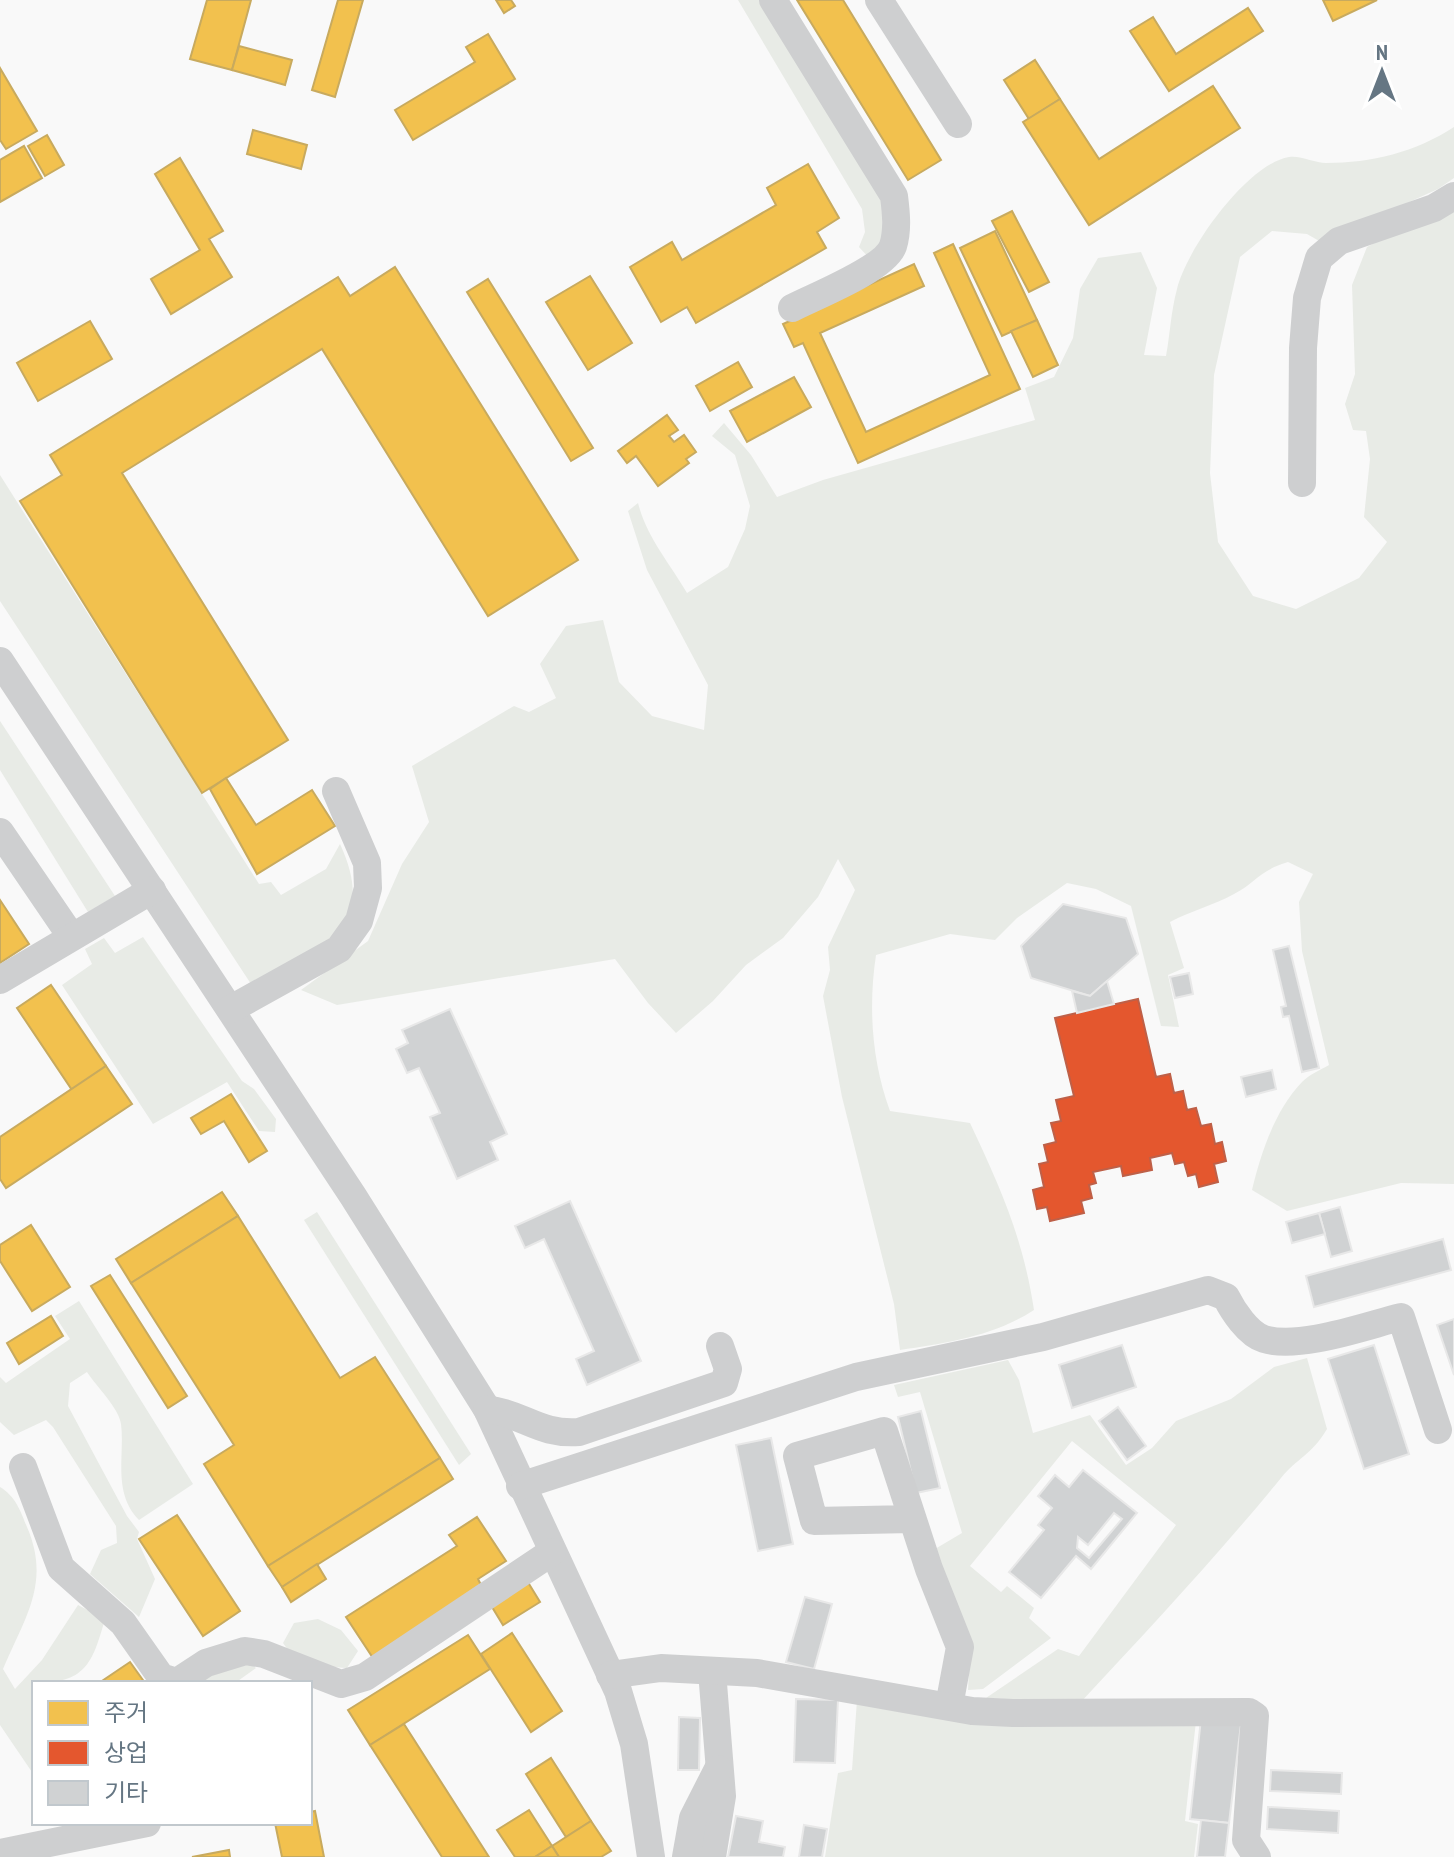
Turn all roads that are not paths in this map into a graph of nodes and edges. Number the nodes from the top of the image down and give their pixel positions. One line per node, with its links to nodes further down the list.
1 (773, 0): 5 (street)
2 (879, 0): 3 (street)
3 (958, 124)
4 (1454, 196): 6 (street)
5 (792, 308)
6 (1302, 483)
7 (0, 661): 10 (street)
8 (336, 791): 13 (street)
9 (0, 832): 11 (street)
10 (152, 890): 11 (street); 13 (street)
11 (71, 936): 12 (street)
12 (0, 980)
13 (231, 1009): 15 (street)
14 (720, 1346): 15 (street)
15 (487, 1409): 18 (street)
16 (1438, 1430): 18 (street)
17 (23, 1467): 23 (street)
18 (520, 1486): 20 (street)
19 (912, 1519): 25 (street)
20 (552, 1552): 22 (street); 24 (street)
21 (712, 1671): 22 (street); 25 (street); 26 (street)
22 (610, 1675): 29 (street)
23 (174, 1681)
24 (179, 1681)
25 (949, 1706): 32 (street)
26 (718, 1769): 30 (street); 31 (street)
27 (137, 1825): 28 (street)
28 (0, 1853)
29 (651, 1857)
30 (686, 1857)
31 (712, 1857)
32 (1257, 1857)

